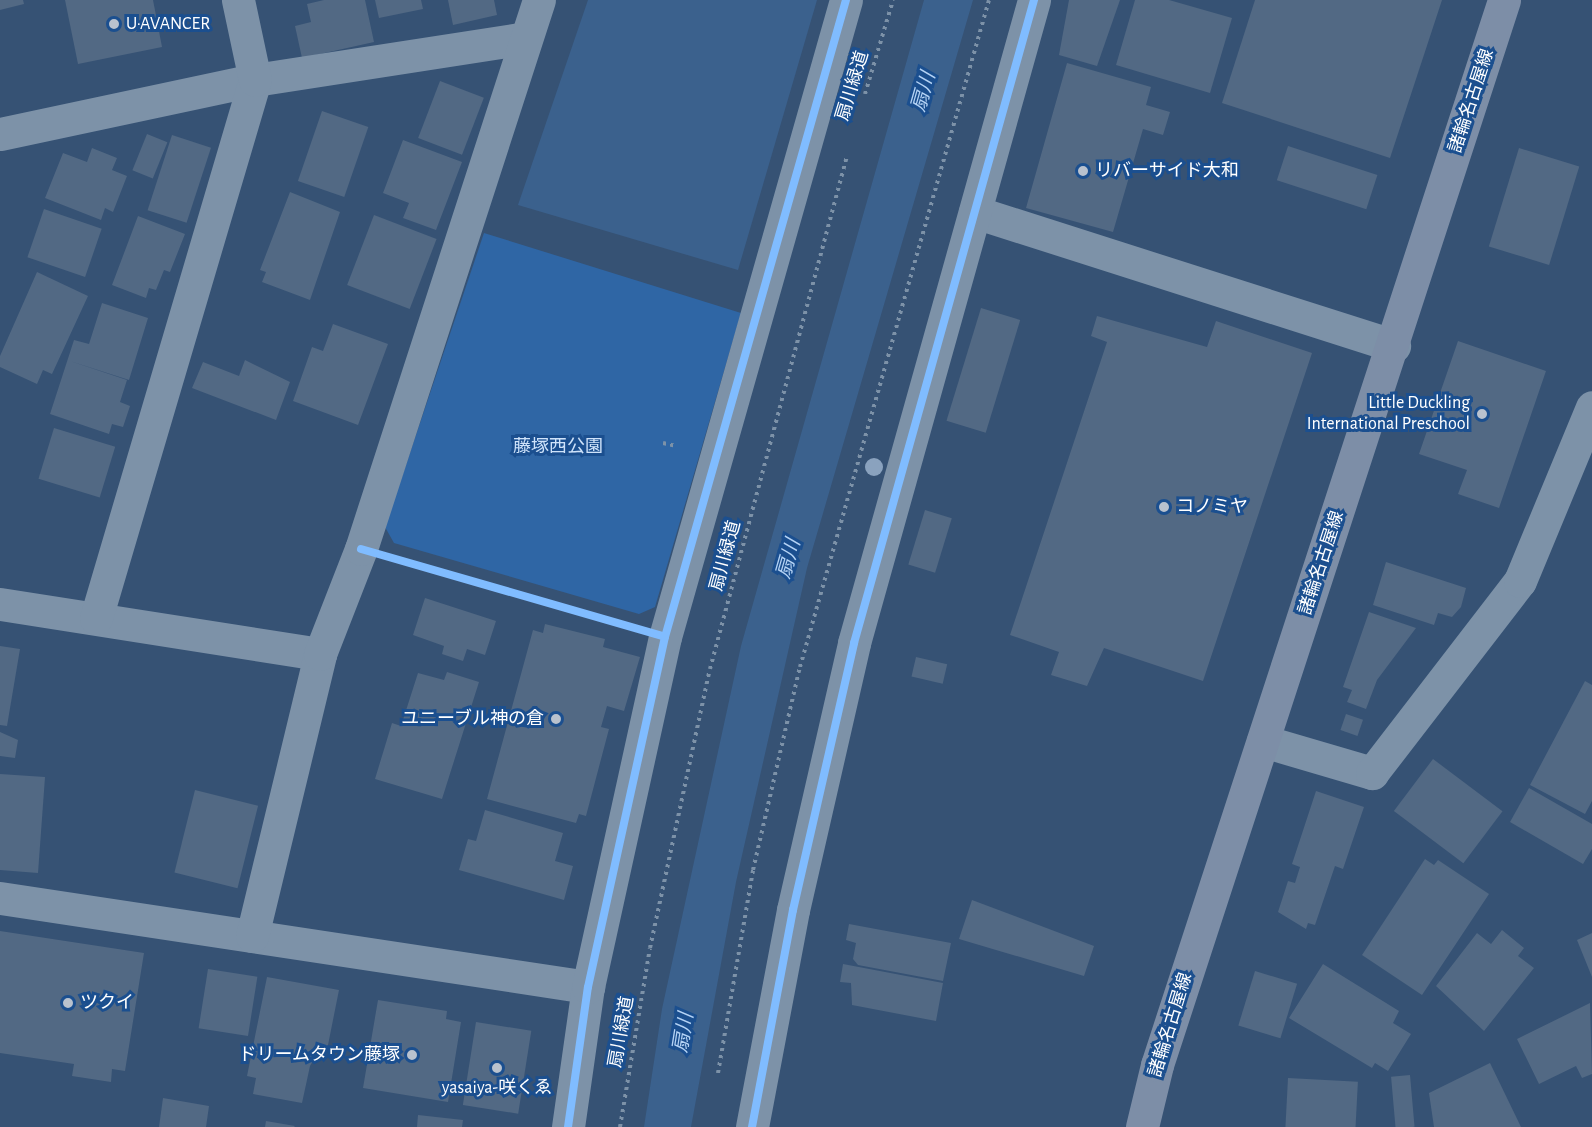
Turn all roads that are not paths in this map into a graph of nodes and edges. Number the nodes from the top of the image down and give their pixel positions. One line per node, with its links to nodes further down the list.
1 (238, 0): 7 (street)
2 (538, 0): 6 (street)
3 (846, 0): 18 (street)
4 (1034, 0): 9 (street)
5 (1504, 0): 10 (main road, 諸輪名古屋線)
6 (526, 38): 7 (street); 14 (street)
7 (255, 80): 8 (street); 13 (street)
8 (0, 134)
9 (975, 212): 10 (street); 20 (street)
10 (1394, 346): 15 (main road, 諸輪名古屋線)
11 (1592, 407): 15 (street)
12 (0, 604): 13 (street)
13 (96, 618): 14 (street)
14 (320, 654): 17 (street)
15 (1263, 741): 21 (main road, 諸輪名古屋線)
16 (0, 898): 17 (street)
17 (252, 936): 18 (street)
18 (588, 987): 19 (street)
19 (568, 1127)
20 (752, 1127)
21 (1142, 1127)

